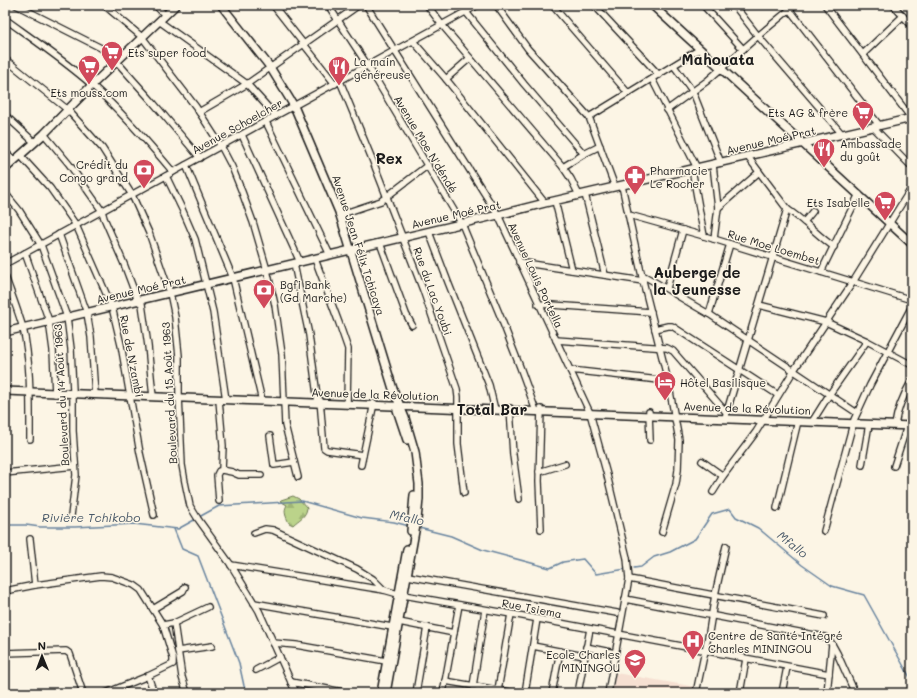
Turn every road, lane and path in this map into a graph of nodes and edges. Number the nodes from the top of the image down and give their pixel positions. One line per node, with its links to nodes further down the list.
1 (7, 5): 23 (street)
2 (16, 5): 42 (street)
3 (104, 5): 33 (street)
4 (155, 5): 25 (street)
5 (176, 5): 25 (street)
6 (221, 5): 45 (street, Avenue Jean Félix Tchicaya)
7 (273, 5): 35 (street, Rue du Lac Youbi)
8 (328, 5): 28 (street, Avenue Moe N'déndé)
9 (359, 5): 28 (street)
10 (366, 5): 38 (street, Avenue Louis Portella)
11 (427, 5): 30 (street)
12 (478, 5): 24 (street, Avenue Schoelcher)
13 (496, 5): 61 (street)
14 (552, 5): 54 (street)
15 (594, 5): 47 (street)
16 (652, 5): 36 (street)
17 (703, 5): 37 (street)
18 (734, 5): 32 (street)
19 (795, 5): 22 (street)
20 (893, 5): 26 (street)
21 (829, 6): 39 (street)
22 (788, 7): 32 (street); 64 (street)
23 (5, 9)
24 (466, 12): 30 (street, Avenue Schoelcher); 73 (street)
25 (165, 15): 29 (street)
26 (903, 16): 31 (street); 39 (street)
27 (5, 19): 52 (street)
28 (338, 19): 35 (street); 43 (street, Avenue Moe N'déndé)
29 (159, 21): 33 (street); 51 (street)
30 (442, 25): 34 (street, Avenue Schoelcher); 40 (street)
31 (912, 26)
32 (758, 36): 37 (street); 66 (street)
33 (142, 37): 42 (street); 58 (street)
34 (413, 41): 38 (street, Avenue Schoelcher); 48 (street)
35 (305, 44): 45 (street); 50 (street, Rue du Lac Youbi)
36 (700, 49): 44 (street); 46 (street)
37 (743, 49): 46 (street)
38 (395, 51): 43 (street, Avenue Schoelcher); 104 (street, Avenue Louis Portella)
39 (863, 54): 62 (street)
40 (470, 58): 48 (street); 82 (street)
41 (5, 59): 56 (street, Boulevard du 15 Août 1963)
42 (117, 62): 52 (street); 76 (street)
43 (368, 66): 50 (street, Avenue Schoelcher); 79 (street, Avenue Moe N'déndé)
44 (674, 66): 47 (street); 53 (street)
45 (270, 67): 51 (street); 55 (street, Avenue Jean Félix Tchicaya)
46 (721, 68): 53 (street); 69 (street)
47 (659, 75): 49 (street)
48 (446, 79): 97 (street)
49 (652, 79): 54 (street); 57 (street)
50 (338, 82): 55 (street, Avenue Schoelcher); 95 (street, Rue du Lac Youbi)
51 (247, 84): 58 (street); 60 (street)
52 (92, 85): 56 (street); 86 (street)
53 (692, 92): 57 (street); 78 (street)
54 (628, 93): 61 (street)
55 (294, 106): 60 (street, Avenue Schoelcher); 102 (street, Avenue Jean Félix Tchicaya)
56 (68, 110): 65 (street); 93 (street, Boulevard du 15 Août 1963)
57 (667, 110): 85 (street)
58 (199, 112): 70 (street)
59 (5, 115): 68 (street)
60 (276, 116): 63 (street, Avenue Schoelcher)
61 (589, 117): 71 (street)
62 (912, 118): 64 (street, Avenue Moé Prat)
63 (266, 122): 67 (street, Avenue Schoelcher); 122 (street)
64 (876, 126): 66 (street, Avenue Moé Prat); 83 (street)
65 (44, 134): 68 (street); 100 (street)
66 (842, 134): 69 (street, Avenue Moé Prat)
67 (242, 135): 70 (street, Avenue Schoelcher); 126 (street)
68 (34, 142): 74 (street)
69 (804, 143): 75 (street, Avenue Moé Prat); 92 (street)
70 (221, 146): 76 (street, Avenue Schoelcher); 128 (street)
71 (600, 146): 73 (street); 89 (street)
72 (5, 152): 77 (street)
73 (584, 154): 82 (street)
74 (20, 155): 77 (street); 108 (street, Rue de N'zambi)
75 (748, 157): 78 (street, Avenue Moé Prat); 87 (street)
76 (200, 158): 81 (street, Avenue Schoelcher)
77 (14, 160): 84 (street)
78 (721, 163): 80 (street, Avenue Moé Prat)
79 (428, 165): 95 (street); 107 (street, Avenue Moe N'déndé)
80 (713, 165): 85 (street, Avenue Moé Prat); 98 (street)
81 (186, 166): 86 (street, Avenue Schoelcher); 133 (street)
82 (563, 167): 94 (street)
83 (912, 167)
84 (5, 169)
85 (695, 169): 89 (street, Avenue Moé Prat); 112 (street)
86 (173, 172): 88 (street, Avenue Schoelcher)
87 (759, 172): 98 (street); 99 (street)
88 (166, 176): 93 (street, Avenue Schoelcher); 136 (street)
89 (618, 187): 94 (street, Avenue Moé Prat); 103 (street)
90 (912, 187): 106 (street)
91 (5, 192): 118 (street, Boulevard du 14 Août 1963)
92 (859, 194): 106 (street); 119 (street)
93 (132, 195): 100 (street, Avenue Schoelcher); 138 (street, Boulevard du 15 Août 1963)
94 (582, 195): 96 (street, Avenue Moé Prat); 131 (street)
95 (387, 196): 102 (street); 113 (street, Rue du Lac Youbi)
96 (555, 201): 97 (street, Avenue Moé Prat); 129 (street)
97 (545, 203): 104 (street, Avenue Moé Prat)
98 (718, 208): 114 (street)
99 (787, 209): 105 (street); 123 (street)
100 (102, 211): 108 (street, Avenue Schoelcher); 140 (street)
101 (813, 211): 105 (street)
102 (339, 215): 120 (street, Avenue Jean Félix Tchicaya)
103 (630, 215): 109 (street, Rue Moe Loembet); 134 (street)
104 (498, 216): 107 (street, Avenue Moé Prat); 125 (street, Avenue Louis Portella)
105 (804, 222): 119 (street)
106 (890, 222): 117 (street); 135 (street)
107 (462, 224): 110 (street, Avenue Moé Prat); 189 (street, Avenue Moe N'déndé)
108 (76, 225): 111 (street, Avenue Schoelcher); 144 (street, Rue de N'zambi)
109 (683, 230): 112 (street, Rue Moe Loembet); 137 (street)
110 (429, 232): 113 (street, Avenue Moé Prat); 187 (street)
111 (60, 234): 118 (street, Avenue Schoelcher); 146 (street)
112 (704, 236): 114 (street, Rue Moe Loembet)
113 (403, 238): 115 (street, Avenue Moé Prat); 186 (street, Rue du Lac Youbi)
114 (714, 240): 116 (street, Rue Moe Loembet)
115 (380, 243): 120 (street, Avenue Moé Prat); 151 (street)
116 (730, 244): 123 (street, Rue Moe Loembet); 147 (street)
117 (912, 244)
118 (41, 245): 121 (street, Avenue Schoelcher); 148 (street, Boulevard du 14 Août 1963)
119 (834, 247): 130 (street)
120 (351, 250): 122 (street, Avenue Moé Prat); 182 (street, Avenue Jean Félix Tchicaya)
121 (25, 254): 127 (street, Avenue Schoelcher); 149 (street)
122 (330, 255): 124 (street, Avenue Moé Prat)
123 (773, 258): 130 (street, Rue Moe Loembet); 142 (street)
124 (315, 259): 126 (street, Avenue Moé Prat); 181 (street)
125 (519, 262): 129 (street); 141 (street, Avenue Louis Portella)
126 (297, 263): 128 (street, Avenue Moé Prat); 180 (street)
127 (5, 264)
128 (267, 270): 133 (street, Avenue Moé Prat); 179 (street)
129 (572, 270): 131 (street)
130 (821, 272): 135 (street, Rue Moe Loembet)
131 (605, 275): 134 (street)
132 (5, 276): 152 (street)
133 (233, 278): 136 (street, Avenue Moé Prat); 178 (street)
134 (643, 278): 137 (street); 145 (street)
135 (853, 282): 139 (street, Rue Moe Loembet); 150 (street)
136 (207, 284): 138 (street, Avenue Moé Prat); 177 (street)
137 (667, 288): 147 (street)
138 (170, 293): 140 (street, Avenue Moé Prat); 176 (street, Boulevard du 15 Août 1963)
139 (912, 300)
140 (138, 301): 144 (street, Avenue Moé Prat); 175 (street)
141 (538, 304): 145 (street); 156 (street, Avenue Louis Portella)
142 (759, 305): 150 (street); 155 (street)
143 (912, 306): 159 (street)
144 (112, 307): 146 (street, Avenue Moé Prat); 172 (street, Rue de N'zambi)
145 (651, 312): 153 (street)
146 (86, 313): 148 (street, Avenue Moé Prat); 171 (street)
147 (710, 314): 155 (street)
148 (67, 317): 149 (street, Avenue Moé Prat); 170 (street, Boulevard du 14 Août 1963)
149 (49, 322): 152 (street, Avenue Moé Prat); 169 (street)
150 (826, 322): 157 (street); 163 (street)
151 (412, 325)
152 (23, 328): 154 (street, Avenue Moé Prat); 167 (street)
153 (655, 329): 158 (street); 162 (street)
154 (5, 332)
155 (748, 339): 162 (street); 163 (street)
156 (556, 340): 158 (street); 161 (street, Avenue Louis Portella)
157 (867, 341): 159 (street); 174 (street)
158 (660, 347): 165 (street); 193 (street)
159 (887, 352): 160 (street); 196 (street)
160 (912, 365)
161 (570, 370): 165 (street); 190 (street, Avenue Louis Portella)
162 (739, 370): 173 (street); 193 (street)
163 (794, 370): 173 (street); 174 (street)
164 (912, 380): 200 (street)
165 (668, 381): 192 (street)
166 (5, 388): 167 (street, Avenue de la Révolution)
167 (30, 391): 168 (street, Avenue de la Révolution); 169 (street, Avenue de la Révolution); 203 (street)
168 (5, 392)
169 (55, 392): 170 (street, Avenue de la Révolution)
170 (73, 393): 171 (street, Avenue de la Révolution); 211 (street, Boulevard du 14 Août 1963)
171 (95, 393): 172 (street, Avenue de la Révolution)
172 (129, 395): 175 (street, Avenue de la Révolution); 224 (street, Rue de N'zambi)
173 (778, 395): 195 (street)
174 (829, 395): 196 (street); 197 (street)
175 (153, 396): 176 (street, Avenue de la Révolution)
176 (179, 397): 177 (street, Avenue de la Révolution); 232 (street, Boulevard du 15 Août 1963)
177 (224, 399): 178 (street, Avenue de la Révolution); 213 (street)
178 (262, 400): 179 (street, Avenue de la Révolution)
179 (285, 400): 180 (street, Avenue de la Révolution); 207 (street)
180 (319, 402): 181 (street, Avenue de la Révolution); 205 (street)
181 (347, 403): 183 (street, Avenue de la Révolution)
182 (398, 403): 183 (street, Avenue de la Révolution); 184 (street, Avenue de la Révolution); 185 (street, Avenue de la Révolution); 186 (street, Avenue de la Révolution); 194 (street, Avenue Jean Félix Tchicaya)
183 (374, 404): 184 (street, Avenue de la Révolution); 205 (street)
184 (385, 406): 194 (street)
185 (412, 407): 186 (street, Avenue de la Révolution); 194 (street)
186 (458, 407): 187 (street, Avenue de la Révolution); 220 (street, Rue du Lac Youbi)
187 (495, 408): 188 (street, Avenue de la Révolution)
188 (510, 409): 189 (street, Avenue de la Révolution); 221 (street)
189 (538, 410): 190 (street, Avenue de la Révolution); 214 (street, Avenue Moe N'déndé)
190 (590, 412): 191 (street, Avenue de la Révolution); 234 (street, Avenue Louis Portella)
191 (649, 413): 192 (street, Avenue de la Révolution); 204 (street)
192 (675, 415): 193 (street, Avenue de la Révolution); 228 (street)
193 (725, 415): 195 (street, Avenue de la Révolution)
194 (402, 417): 233 (street); 239 (street)
195 (764, 418): 197 (street, Avenue de la Révolution); 198 (street, Avenue de la Révolution); 217 (street)
196 (855, 419): 197 (street, Avenue de la Révolution); 199 (street, Avenue de la Révolution); 200 (street, Avenue de la Révolution); 227 (street)
197 (813, 420): 198 (street, Avenue de la Révolution)
198 (798, 421): 223 (street)
199 (869, 424): 200 (street, Avenue de la Révolution); 210 (street)
200 (895, 424): 201 (street, Avenue de la Révolution)
201 (910, 425): 212 (street)
202 (270, 436): 207 (street)
203 (30, 439)
204 (650, 440)
205 (363, 455): 209 (street)
206 (702, 461): 217 (street)
207 (294, 462): 218 (street)
208 (565, 464): 214 (street)
209 (361, 465)
210 (862, 465)
211 (75, 466): 215 (street); 225 (street, Boulevard du 14 Août 1963)
212 (894, 466)
213 (222, 470): 216 (street); 222 (street)
214 (539, 472): 226 (street, Avenue Moe N'déndé)
215 (5, 473)
216 (261, 475)
217 (723, 476): 219 (street)
218 (298, 477)
219 (713, 492)
220 (464, 493)
221 (519, 499)
222 (219, 500)
223 (777, 508)
224 (154, 515)
225 (70, 516)
226 (541, 529)
227 (824, 531)
228 (662, 532)
229 (254, 533): 237 (street)
230 (30, 539): 235 (street)
231 (726, 546): 240 (street)
232 (232, 565): 237 (street, Rue Tsiema); 242 (street, Boulevard du 15 Août 1963)
233 (408, 576): 239 (street); 248 (street)
234 (629, 579): 240 (street); 241 (street, Avenue Louis Portella)
235 (35, 585): 238 (street); 245 (street)
236 (185, 588): 245 (street)
237 (384, 590): 239 (street, Rue Tsiema)
238 (5, 591): 246 (street)
239 (401, 595): 243 (street, Rue Tsiema); 253 (street); 256 (street)
240 (715, 595): 250 (street); 251 (street)
241 (626, 598): 250 (street); 260 (street, Avenue Louis Portella)
242 (254, 603): 256 (street); 261 (street, Boulevard du 15 Août 1963)
243 (459, 605): 247 (street, Rue Tsiema); 259 (street)
244 (208, 607): 254 (street)
245 (153, 609): 255 (street)
246 (5, 610)
247 (485, 610): 249 (street, Rue Tsiema); 281 (street)
248 (617, 613)
249 (510, 614): 252 (street, Rue Tsiema); 283 (street)
250 (712, 616): 262 (street); 267 (street)
251 (824, 616)
252 (538, 619): 258 (street, Rue Tsiema); 264 (street)
253 (399, 622): 257 (street); 291 (street)
254 (174, 623): 255 (street); 266 (street)
255 (163, 625): 278 (street)
256 (392, 627): 274 (street)
257 (427, 628): 259 (street); 292 (street)
258 (590, 629): 260 (street, Rue Tsiema); 265 (street)
259 (454, 633): 279 (street)
260 (619, 635): 267 (street, Rue Tsiema); 269 (street, Avenue Louis Portella)
261 (273, 642): 272 (street, Boulevard du 15 Août 1963); 274 (street)
262 (832, 644): 277 (street); 303 (street)
263 (212, 646): 266 (street)
264 (533, 646): 268 (street); 295 (street)
265 (586, 647): 269 (street); 271 (street)
266 (178, 650): 287 (street)
267 (705, 650): 273 (street, Rue Tsiema); 299 (street)
268 (560, 651): 271 (street); 296 (street)
269 (615, 653): 298 (street, Avenue Louis Portella)
270 (5, 654): 284 (street)
271 (584, 656): 297 (street)
272 (280, 657): 276 (street); 280 (street, Boulevard du 15 Août 1963)
273 (746, 660): 275 (street, Rue Tsiema); 300 (street)
274 (386, 661): 290 (street)
275 (786, 667): 277 (street, Rue Tsiema); 301 (street)
276 (256, 670)
277 (829, 674): 302 (street)
278 (148, 676): 282 (street); 286 (street)
279 (445, 681): 281 (street); 293 (street)
280 (291, 682): 288 (street, Boulevard du 15 Août 1963); 289 (street)
281 (473, 686): 283 (street)
282 (118, 690): 285 (street)
283 (498, 690): 294 (street)
284 (84, 693)
285 (106, 693)
286 (154, 693)
287 (187, 693)
288 (296, 693)
289 (348, 693)
290 (381, 693)
291 (386, 693)
292 (416, 693)
293 (443, 693)
294 (516, 693)
295 (525, 693)
296 (552, 693)
297 (578, 693)
298 (608, 693)
299 (696, 693)
300 (740, 693)
301 (782, 693)
302 (827, 693)
303 (855, 693)

